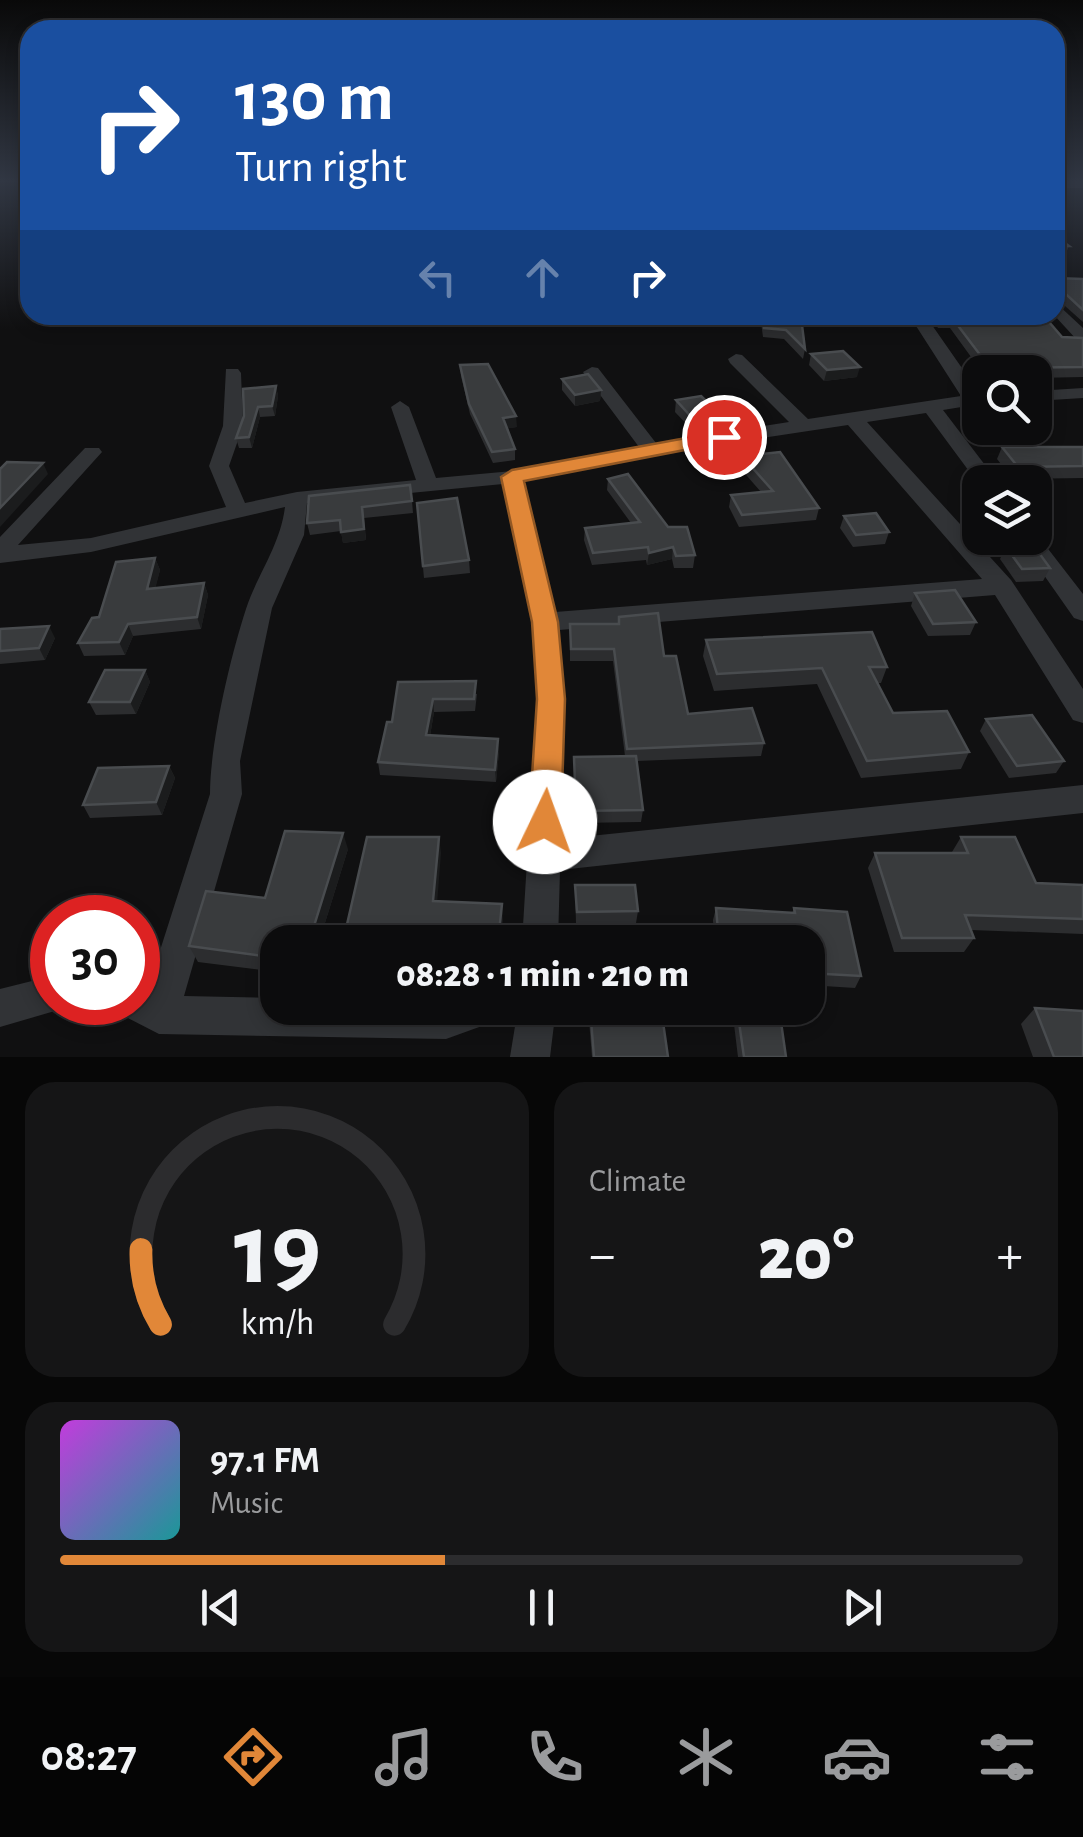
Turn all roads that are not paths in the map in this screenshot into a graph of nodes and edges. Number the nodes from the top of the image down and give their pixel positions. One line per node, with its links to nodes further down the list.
1 (1065, 317): 3 (street)
2 (923, 325): 7 (street)
3 (1083, 336)
4 (736, 359): 14 (street)
5 (232, 372): 21 (street)
6 (592, 372): 15 (street)
7 (962, 380)
8 (1082, 394): 9 (street)
9 (1052, 395)
10 (962, 402): 11 (street)
11 (930, 405): 13 (street); 17 (street)
12 (400, 407): 19 (street)
13 (850, 416): 14 (street); 24 (street)
14 (802, 424): 15 (street)
15 (652, 451): 18 (street)
16 (92, 452): 22 (street)
17 (975, 465)
18 (512, 477): 19 (street); 26 (street)
19 (426, 483): 20 (street)
20 (297, 498): 21 (street); 31 (street)
21 (238, 511): 22 (street)
22 (0, 553)
23 (1041, 555): 25 (street)
24 (1002, 586): 26 (street); 27 (street)
25 (1083, 612)
26 (545, 622): 29 (street)
27 (1083, 712)
28 (1083, 799): 29 (street)
29 (544, 856): 30 (street)
30 (541, 925)
31 (160, 973)
32 (30, 1000): 33 (street)
33 (0, 1008)
34 (160, 1009): 35 (street)
35 (260, 1013)
36 (535, 1025): 37 (street)
37 (530, 1057)

